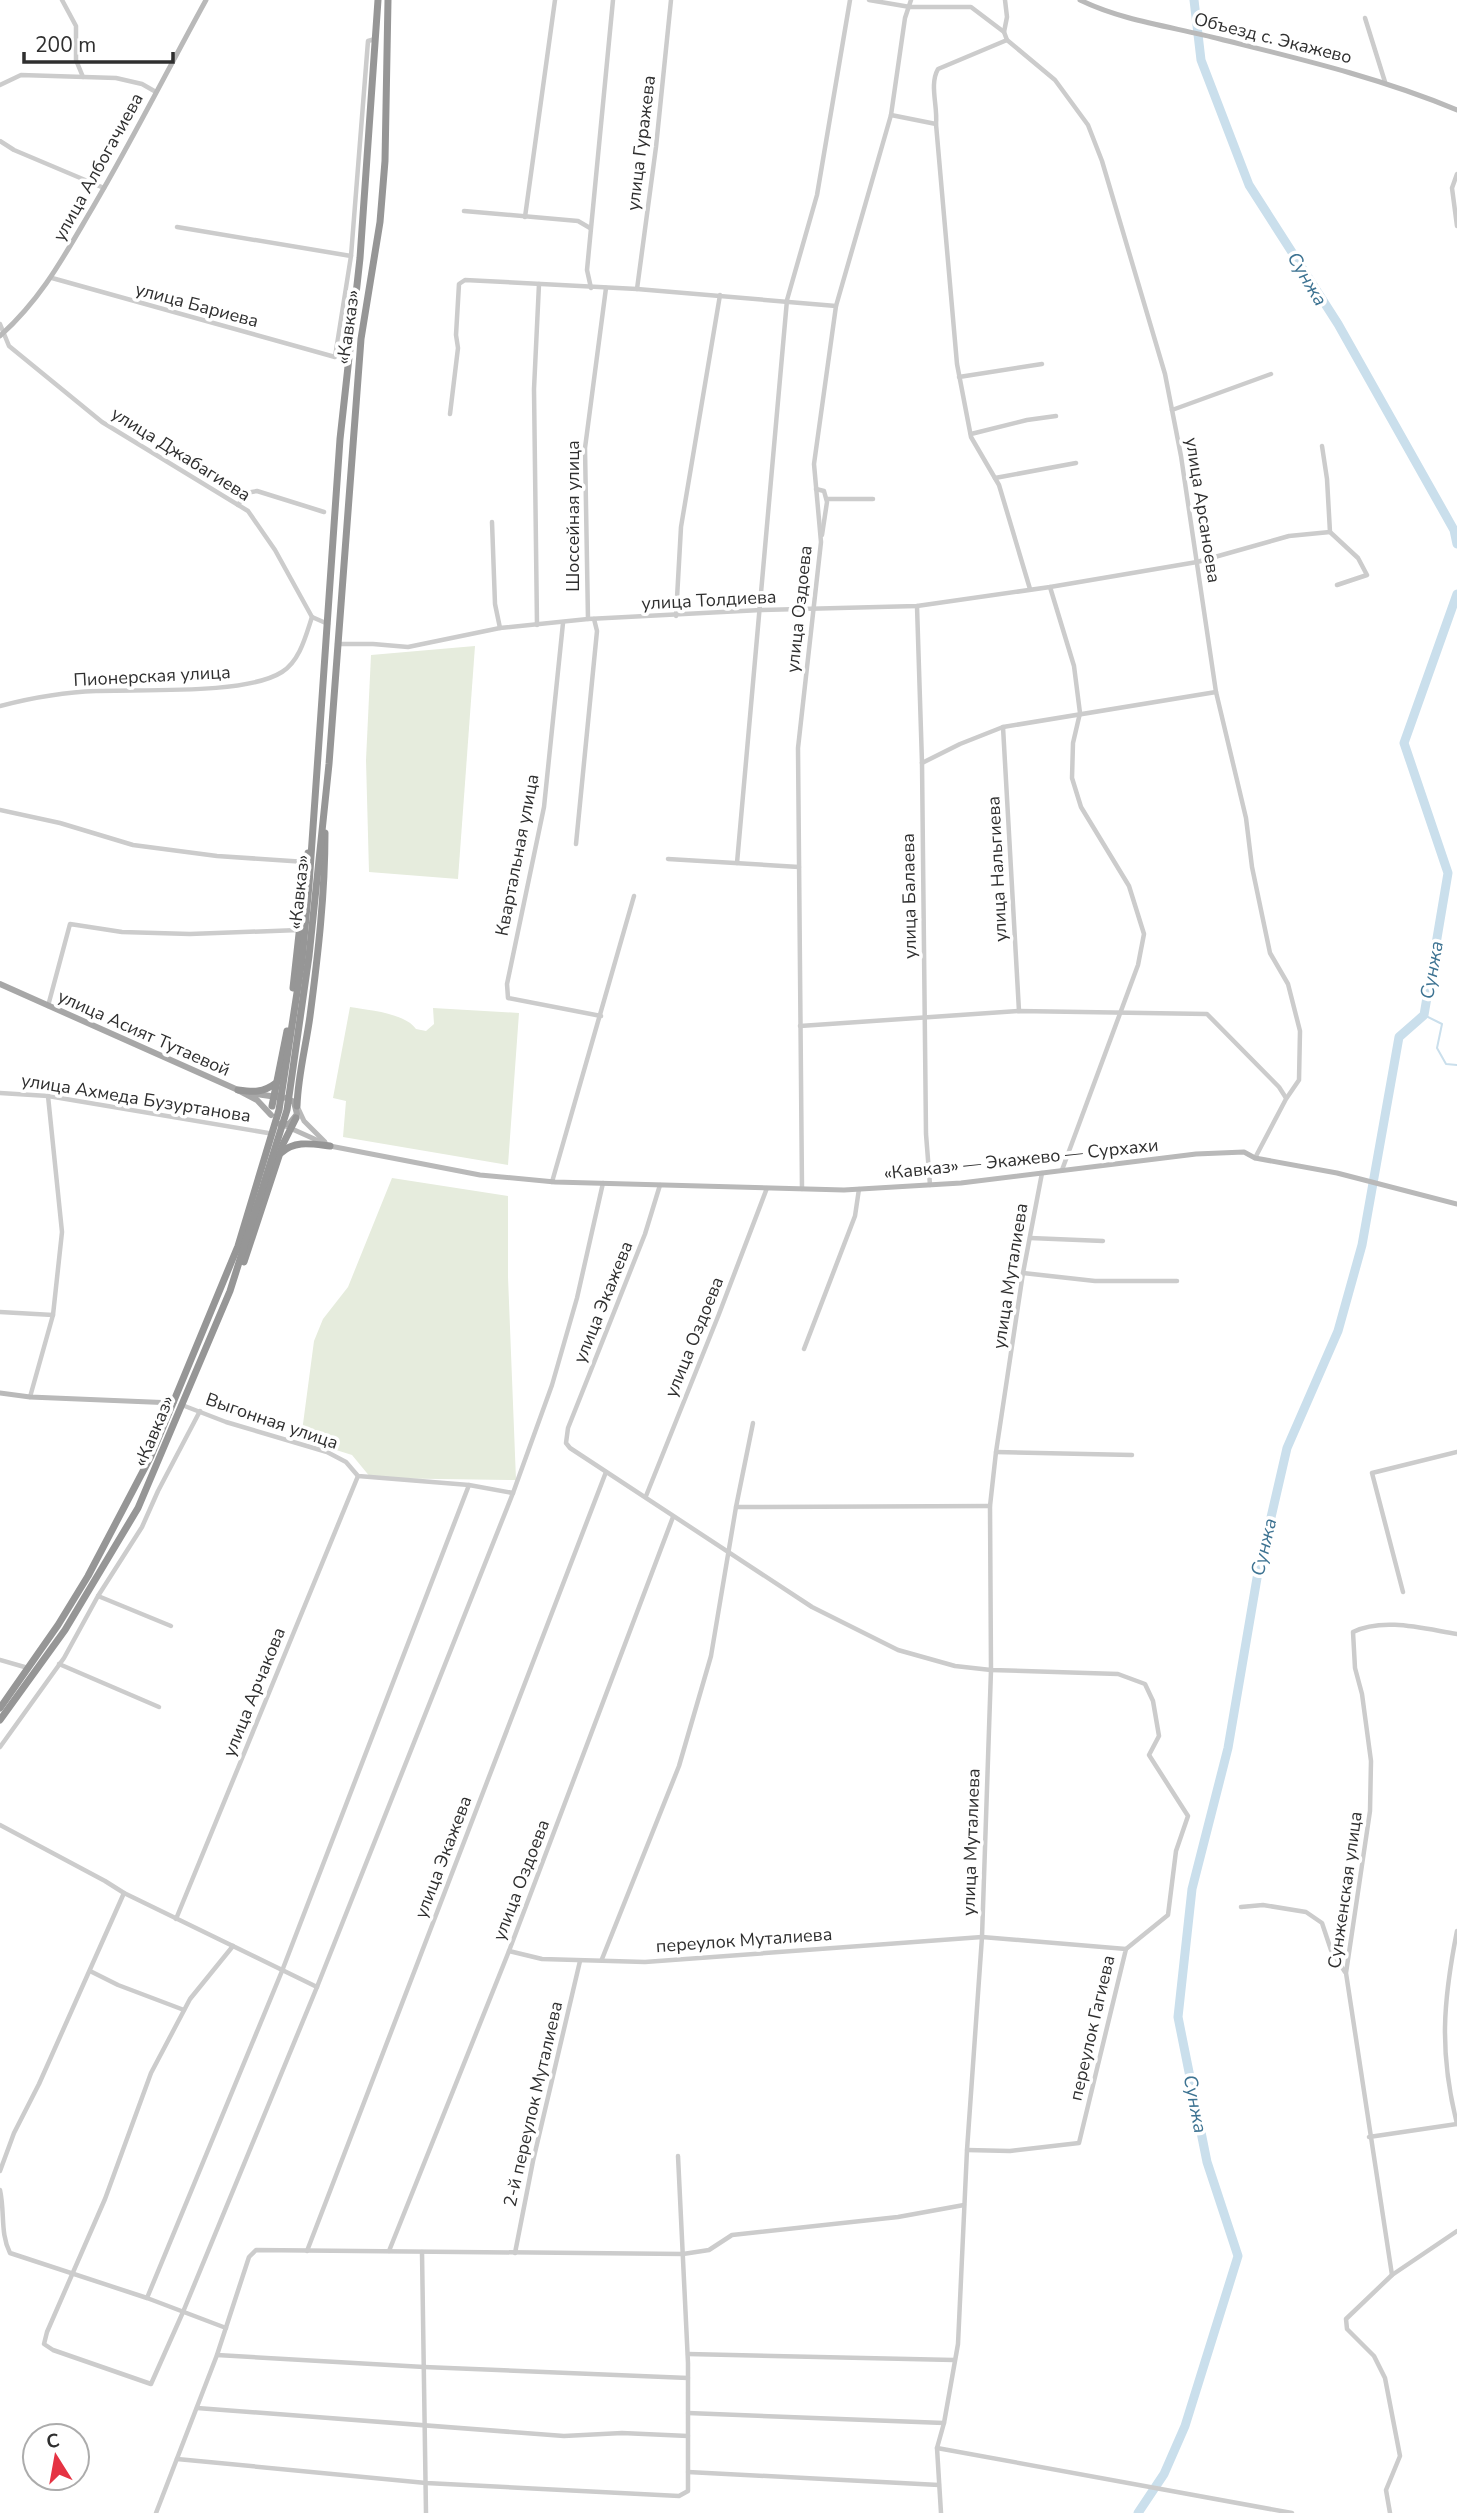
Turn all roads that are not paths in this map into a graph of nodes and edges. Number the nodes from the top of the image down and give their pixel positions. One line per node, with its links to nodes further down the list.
1 (62, 0): 18 (street)
2 (206, 0): 21 (main road, улица Албогачиева)
3 (378, 0): 16 (highway, «Кавказ»)
4 (388, 0): 77 (highway, «Кавказ»)
5 (555, 0): 29 (street)
6 (613, 0): 32 (street)
7 (671, 0): 38 (street, улица Гуражева)
8 (850, 0): 40 (street)
9 (869, 0): 13 (street, улица Арсаноева)
10 (911, 0): 13 (street, улица Оздоева)
11 (1004, 0): 15 (street)
12 (1080, 0): 19 (main road, Объезд с. Экажево)
13 (910, 7): 15 (street, улица Арсаноева); 23 (street, улица Оздоева)
14 (1365, 18): 19 (street)
15 (1003, 32): 17 (street, улица Арсаноева)
16 (376, 39): 33 (street); 74 (highway, «Кавказ»)
17 (1007, 40): 24 (street); 47 (street, улица Арсаноева)
18 (83, 77): 20 (street); 21 (street)
19 (1385, 82): 22 (main road, Объезд с. Экажево)
20 (0, 85)
21 (156, 92): 27 (main road, улица Албогачиева)
22 (1457, 110)
23 (891, 115): 24 (street); 41 (street, улица Оздоева)
24 (936, 124): 46 (street)
25 (0, 141): 27 (street)
26 (1457, 174): 30 (street)
27 (104, 188): 34 (main road, улица Албогачиева)
28 (464, 211): 29 (street)
29 (524, 217): 32 (street)
30 (1457, 226)
31 (177, 227): 33 (street)
32 (590, 228): 36 (street)
33 (351, 256): 34 (street, улица Бариева)
34 (52, 278): 43 (main road, улица Албогачиева)
35 (539, 284): 36 (street); 48 (street); 75 (street)
36 (591, 288): 37 (street)
37 (606, 288): 38 (street); 72 (street, Шоссейная улица)
38 (637, 289): 39 (street)
39 (720, 295): 40 (street); 69 (street)
40 (787, 300): 41 (street); 67 (street)
41 (836, 306): 54 (street, улица Оздоева)
42 (0, 324): 43 (street, улица Джабагиева)
43 (2, 334): 57 (street, улица Джабагиева)
44 (1042, 364): 46 (street)
45 (1271, 374): 47 (street)
46 (959, 377): 50 (street)
47 (1172, 411): 62 (street, улица Арсаноева)
48 (450, 414)
49 (1056, 416): 50 (street)
50 (971, 434): 53 (street)
51 (1322, 446): 60 (street)
52 (1076, 463): 53 (street)
53 (995, 478): 65 (street)
54 (816, 489): 55 (street); 61 (street, улица Оздоева)
55 (827, 499): 56 (street); 61 (street)
56 (873, 499)
57 (238, 505): 58 (street); 70 (street, улица Джабагиева)
58 (324, 512)
59 (492, 522): 76 (street)
60 (1330, 532): 62 (street, улица Толдиева); 63 (street)
61 (821, 542): 68 (street, улица Оздоева)
62 (1197, 562): 64 (street, улица Толдиева); 78 (street, улица Арсаноева)
63 (1336, 585)
64 (1050, 587): 65 (street, улица Толдиева); 80 (street)
65 (1030, 589): 66 (street, улица Толдиева)
66 (917, 606): 68 (street, улица Толдиева); 82 (street, улица Балаева)
67 (761, 610): 68 (street, улица Толдиева); 69 (street, улица Толдиева); 89 (street)
68 (814, 610): 90 (street, улица Оздоева)
69 (676, 616): 71 (street, улица Толдиева)
70 (312, 617): 74 (street); 79 (street, Пионерская улица)
71 (594, 619): 72 (street, улица Толдиева); 86 (street)
72 (587, 620): 73 (street, улица Толдиева)
73 (563, 623): 75 (street, улица Толдиева); 98 (street, Квартальная улица)
74 (329, 625): 83 (highway, «Кавказ»)
75 (537, 625): 76 (street, улица Толдиева)
76 (500, 628): 77 (street, улица Толдиева)
77 (337, 644): 84 (highway, «Кавказ»)
78 (1216, 692): 80 (street); 107 (street, улица Арсаноева)
79 (0, 706)
80 (1080, 713): 81 (street); 97 (street)
81 (1003, 727): 82 (street); 96 (street, улица Нальгиева)
82 (922, 763): 99 (street, улица Балаева)
83 (317, 790): 88 (highway); 91 (highway, «Кавказ»)
84 (326, 801): 91 (highway, «Кавказ»); 109 (highway)
85 (0, 810): 88 (street)
86 (576, 844)
87 (668, 859): 89 (street)
88 (306, 862): 93 (highway)
89 (737, 863): 90 (street)
90 (799, 867): 100 (street, улица Оздоева)
91 (312, 885): 130 (highway, «Кавказ»)
92 (634, 896): 98 (street)
93 (299, 929): 95 (street); 101 (highway)
94 (0, 984): 95 (main road, улица Асият Тутаевой)
95 (48, 1006): 102 (main road, улица Асият Тутаевой)
96 (1018, 1011): 97 (street); 99 (street)
97 (1121, 1011): 107 (street); 118 (street)
98 (601, 1016): 120 (street)
99 (926, 1016): 100 (street); 123 (street, улица Балаева)
100 (800, 1026): 125 (street, улица Оздоева)
101 (277, 1083): 102 (highway); 105 (highway)
102 (238, 1090): 105 (main road); 110 (main road, улица Асият Тутаевой)
103 (0, 1093): 104 (street, улица Ахмеда Бузуртанова)
104 (48, 1096): 114 (street, улица Ахмеда Бузуртанова); 136 (street)
105 (274, 1097): 106 (main road); 108 (highway)
106 (282, 1098): 108 (main road); 109 (main road)
107 (1286, 1099): 117 (street, улица Арсаноева)
108 (272, 1106): 110 (main road)
109 (297, 1106): 111 (main road); 115 (main road)
110 (272, 1116): 112 (main road); 114 (highway, «Кавказ»)
111 (296, 1118): 112 (main road); 113 (highway)
112 (281, 1124): 113 (main road, «Кавказ» — Экажево — Сурхахи)
113 (291, 1129): 115 (main road, «Кавказ» — Экажево — Сурхахи); 116 (highway)
114 (268, 1133): 133 (highway, «Кавказ»)
115 (330, 1146): 116 (highway); 120 (main road, «Кавказ» — Экажево — Сурхахи)
116 (280, 1153): 134 (highway)
117 (1255, 1158): 118 (main road, «Кавказ» — Экажево — Сурхахи); 127 (main road, «Кавказ» — Экажево — Сурхахи)
118 (1062, 1171): 119 (main road, «Кавказ» — Экажево — Сурхахи)
119 (1042, 1173): 123 (main road, «Кавказ» — Экажево — Сурхахи); 128 (street, улица Муталиева)
120 (552, 1182): 121 (main road, «Кавказ» — Экажево — Сурхахи)
121 (603, 1183): 122 (main road, «Кавказ» — Экажево — Сурхахи); 149 (street)
122 (660, 1185): 124 (main road, «Кавказ» — Экажево — Сурхахи); 146 (street, улица Экажева)
123 (930, 1185): 126 (main road, «Кавказ» — Экажево — Сурхахи)
124 (766, 1188): 125 (main road, «Кавказ» — Экажево — Сурхахи); 150 (street, улица Оздоева)
125 (803, 1189): 126 (main road, «Кавказ» — Экажево — Сурхахи)
126 (859, 1189): 137 (street)
127 (1457, 1204)
128 (1030, 1238): 129 (street); 131 (street, улица Муталиева)
129 (1103, 1241)
130 (241, 1247): 133 (highway, «Кавказ»); 134 (highway, «Кавказ»)
131 (1023, 1273): 132 (street); 143 (street, улица Муталиева)
132 (1177, 1281)
133 (221, 1286): 140 (highway, «Кавказ»)
134 (230, 1291): 140 (highway, «Кавказ»)
135 (0, 1312): 136 (street)
136 (53, 1315): 139 (street)
137 (804, 1349)
138 (0, 1393): 139 (main road)
139 (30, 1397): 140 (main road)
140 (178, 1404): 141 (street, Выгонная улица); 161 (highway, «Кавказ»); 165 (highway, «Кавказ»)
141 (200, 1411): 147 (street, Выгонная улица); 156 (street)
142 (753, 1423): 152 (street)
143 (996, 1452): 145 (street); 151 (street, улица Муталиева)
144 (1457, 1452): 155 (street)
145 (1132, 1455)
146 (606, 1472): 150 (street); 191 (street, улица Экажева)
147 (358, 1476): 148 (street); 170 (street, улица Арчакова)
148 (470, 1485): 149 (street); 179 (street)
149 (513, 1493): 181 (street)
150 (646, 1496): 153 (street)
151 (990, 1506): 152 (street); 162 (street, улица Муталиева)
152 (736, 1507): 154 (street)
153 (673, 1517): 154 (street); 175 (street, улица Оздоева)
154 (729, 1552): 162 (street); 176 (street)
155 (1403, 1592)
156 (98, 1596): 157 (street); 160 (street)
157 (171, 1626)
158 (1457, 1634): 180 (street, Сунженская улица)
159 (0, 1660): 161 (street)
160 (59, 1664): 163 (street); 166 (street)
161 (28, 1668): 164 (highway, «Кавказ»)
162 (991, 1670): 172 (street, улица Муталиева); 174 (street)
163 (159, 1707)
164 (0, 1708)
165 (0, 1720)
166 (0, 1747)
167 (0, 1825): 168 (street)
168 (124, 1893): 170 (street); 178 (street)
169 (1241, 1907): 180 (street)
170 (176, 1919): 173 (street)
171 (1457, 1931): 183 (street)
172 (982, 1937): 174 (street, переулок Гагиева); 176 (street, переулок Муталиева); 185 (street, улица Муталиева)
173 (233, 1946): 179 (street); 182 (street)
174 (1126, 1949): 185 (street, переулок Гагиева)
175 (509, 1951): 177 (street, переулок Муталиева); 192 (street, улица Оздоева)
176 (602, 1959): 177 (street, переулок Муталиева)
177 (580, 1961): 194 (street, 2-й переулок Муталиева)
178 (89, 1971): 182 (street); 187 (street)
179 (282, 1971): 181 (street); 198 (street)
180 (1346, 1973): 184 (street, Сунженская улица)
181 (317, 1987): 199 (street)
182 (184, 2010): 196 (street)
183 (1457, 2124): 184 (street)
184 (1370, 2137): 197 (street, Сунженская улица)
185 (967, 2150): 189 (street, улица Муталиева)
186 (678, 2156): 195 (street)
187 (0, 2171)
188 (0, 2190): 196 (street)
189 (964, 2205): 195 (street); 203 (street, улица Муталиева)
190 (1457, 2231): 197 (street)
191 (306, 2251): 192 (street); 200 (street)
192 (389, 2251): 193 (street)
193 (422, 2252): 194 (street); 204 (street)
194 (515, 2253): 195 (street)
195 (683, 2254): 201 (street)
196 (72, 2273): 198 (street); 199 (street)
197 (1392, 2275): 220 (street)
198 (147, 2298): 199 (street)
199 (183, 2312): 200 (street)
200 (226, 2328): 202 (street)
201 (688, 2354): 203 (street); 205 (street)
202 (217, 2356): 204 (street); 206 (street)
203 (954, 2360): 208 (street, улица Муталиева)
204 (424, 2367): 205 (street); 209 (street)
205 (688, 2378): 207 (street)
206 (197, 2408): 209 (street); 212 (street)
207 (688, 2413): 208 (street); 210 (street)
208 (944, 2423): 211 (street, улица Муталиева)
209 (426, 2426): 210 (street); 214 (street)
210 (688, 2436): 213 (street)
211 (937, 2448): 215 (street, улица Муталиева); 219 (street)
212 (177, 2459): 214 (street); 216 (street)
213 (688, 2472): 214 (street); 215 (street)
214 (426, 2483): 217 (street)
215 (939, 2485): 218 (street, улица Муталиева)
216 (156, 2513)
217 (426, 2513)
218 (940, 2513)
219 (1292, 2513)
220 (1390, 2513)

